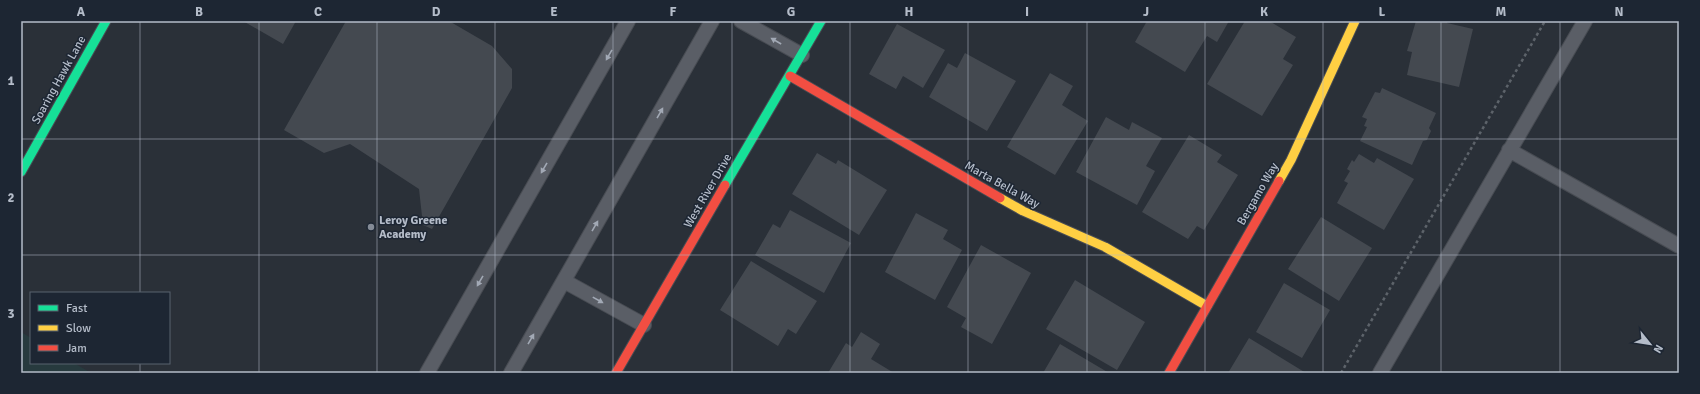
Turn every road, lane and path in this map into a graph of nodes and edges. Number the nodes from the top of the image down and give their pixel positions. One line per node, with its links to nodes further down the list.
1 (106, 21): 12 (street, Soaring Hawk Lane)
2 (628, 21): 18 (lane, one-way to 18)
3 (712, 21): 15 (lane, one-way to 3)
4 (741, 21): 9 (lane, one-way to 4)
5 (821, 21): 9 (street, West River Drive)
6 (1355, 21): 16 (street, Bergamo Way)
7 (1544, 21): 22 (path)
8 (1585, 21): 11 (lane)
9 (802, 55): 10 (street, West River Drive)
10 (790, 76): 16 (street, Marta Bella Way); 17 (street, West River Drive)
11 (1509, 150): 14 (lane); 23 (lane)
12 (26, 151): 13 (street, Soaring Hawk Lane)
13 (21, 172)
14 (1679, 246)
15 (564, 281): 17 (lane, one-way to 17); 19 (lane, one-way to 15)
16 (1207, 306): 21 (street, Bergamo Way)
17 (644, 325): 20 (street, West River Drive)
18 (427, 373)
19 (511, 373)
20 (616, 373)
21 (1169, 373)
22 (1341, 373)
23 (1380, 373)

